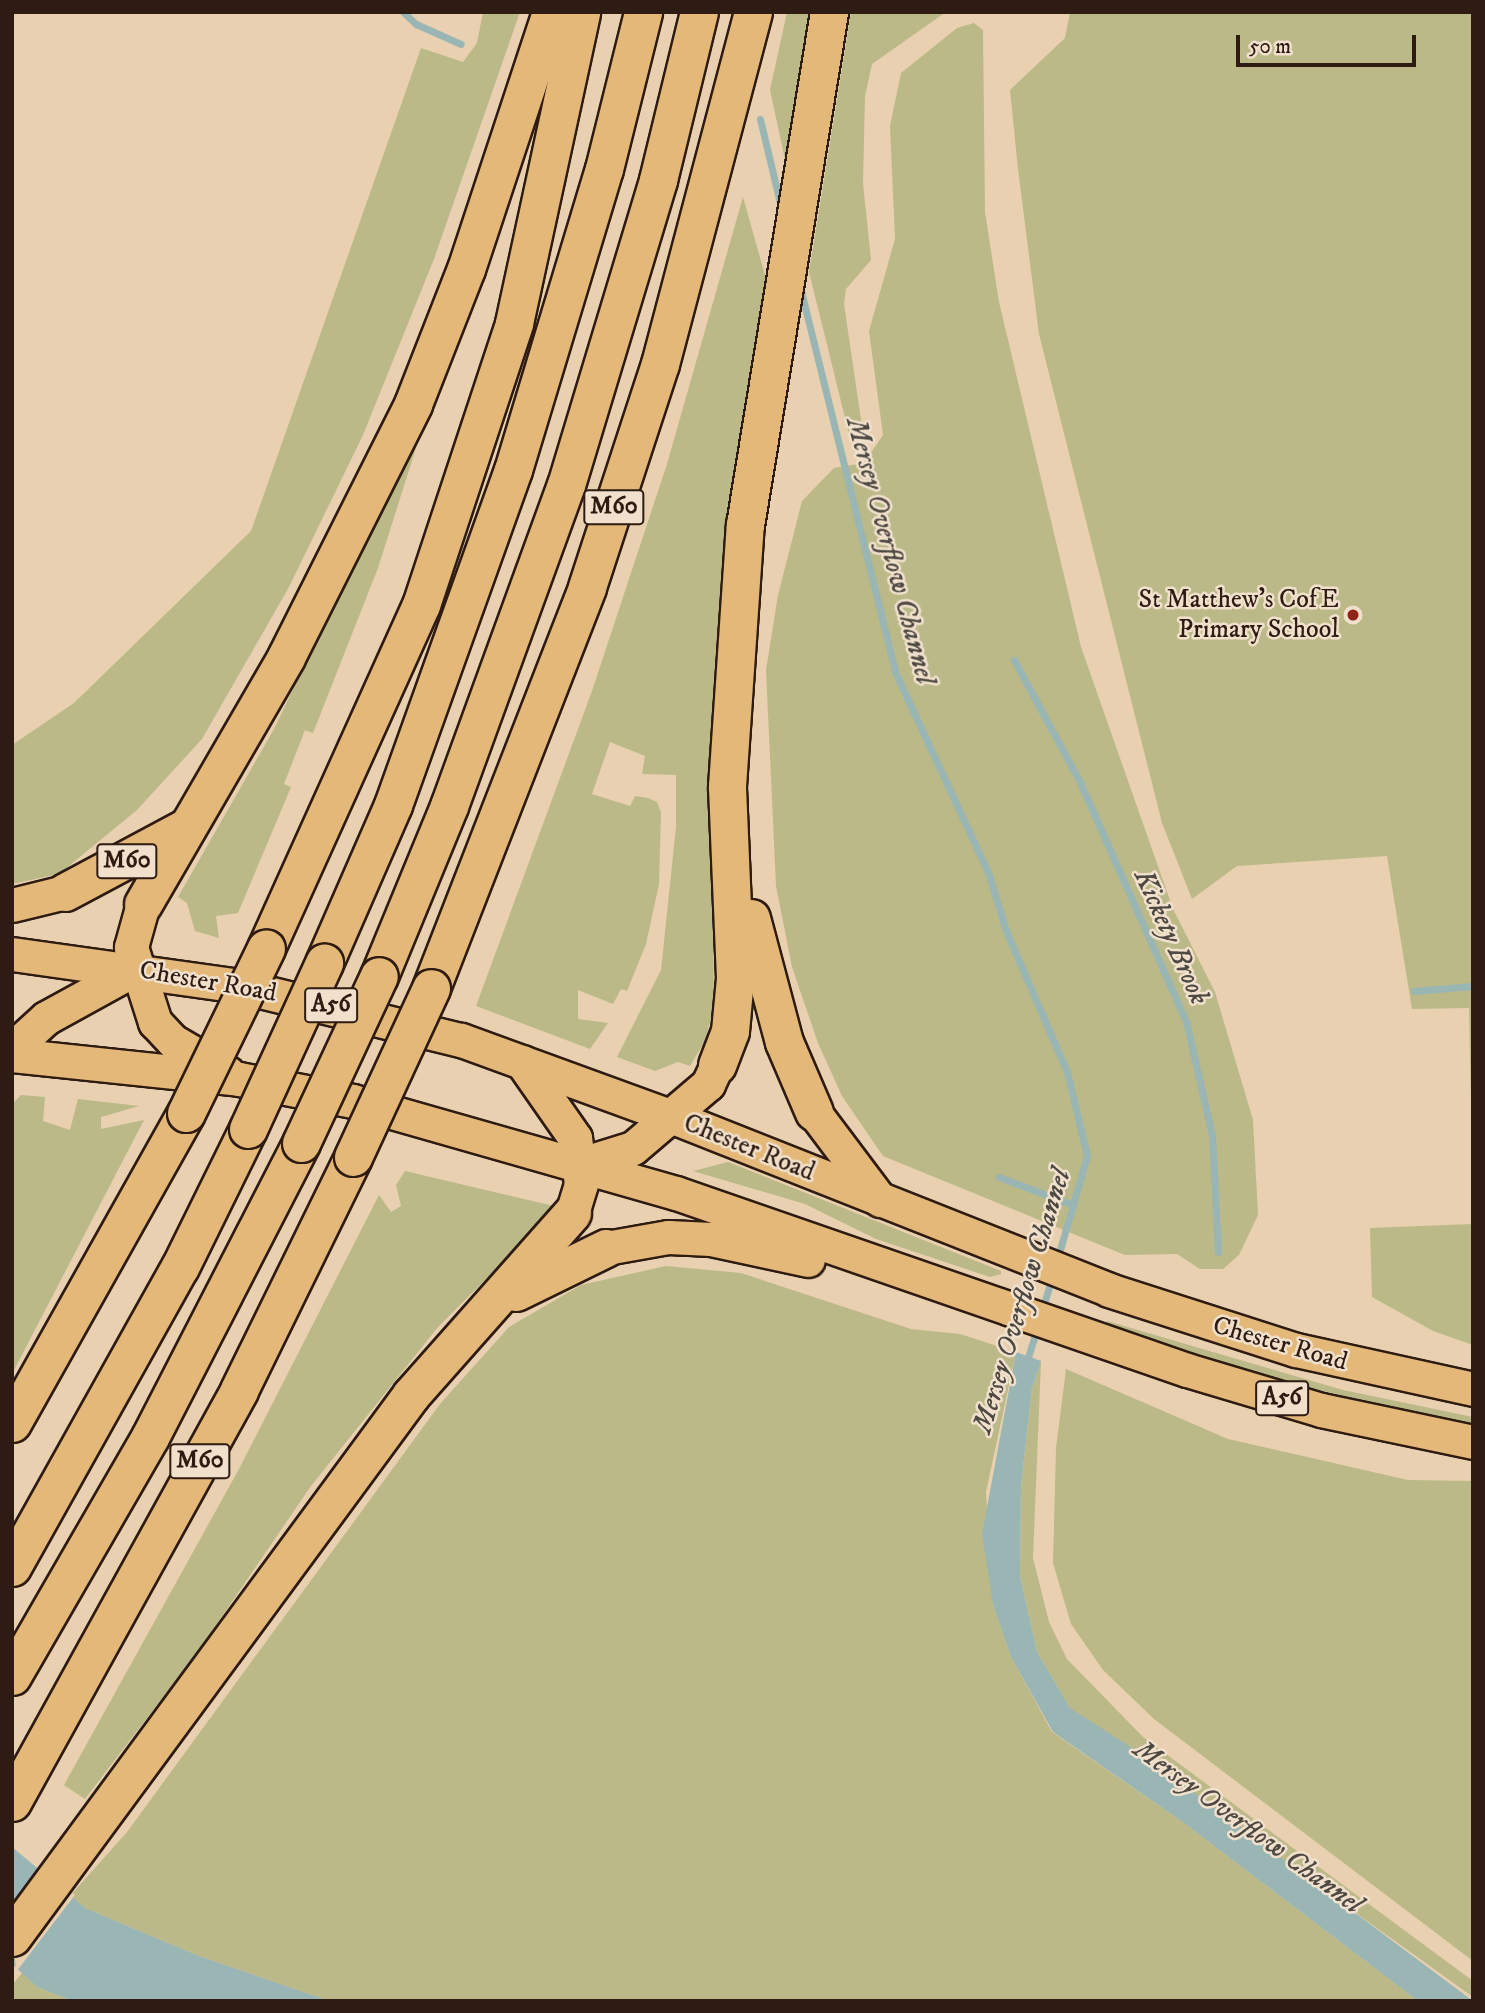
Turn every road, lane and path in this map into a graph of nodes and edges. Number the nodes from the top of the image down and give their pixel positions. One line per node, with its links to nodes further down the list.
1 (551, 12): 8 (highway, M60)
2 (581, 12): 28 (highway, bridge)
3 (643, 12): 30 (highway, bridge)
4 (699, 12): 31 (highway, M60, bridge)
5 (753, 12): 32 (highway, M60, bridge)
6 (829, 12): 7 (highway)
7 (733, 652): 17 (highway); 19 (highway)
8 (186, 828): 9 (highway, M60); 10 (highway, M60)
9 (65, 892): 11 (highway)
10 (143, 904): 13 (highway)
11 (12, 905)
12 (12, 954): 13 (highway, Chester Road / A56)
13 (135, 969): 14 (highway); 16 (highway, Chester Road / A56); 18 (highway, A56)
14 (12, 1049)
15 (12, 1055): 18 (highway, Chester Road / A56)
16 (522, 1062): 20 (highway, Chester Road / A56); 21 (highway)
17 (717, 1065): 20 (highway)
18 (239, 1079): 21 (highway, Chester Road / A56)
19 (814, 1112): 22 (highway)
20 (673, 1117): 21 (highway); 22 (highway, Chester Road / A56)
21 (581, 1164): 23 (highway); 25 (highway, Chester Road / A56)
22 (882, 1202): 27 (highway, Chester Road / A56)
23 (572, 1213): 26 (highway)
24 (606, 1248): 25 (highway); 26 (highway)
25 (990, 1305): 29 (highway, Chester Road / A56)
26 (480, 1311): 33 (highway)
27 (1473, 1390)
28 (12, 1423)
29 (1473, 1442)
30 (12, 1567)
31 (12, 1676)
32 (12, 1802)
33 (12, 1937)

